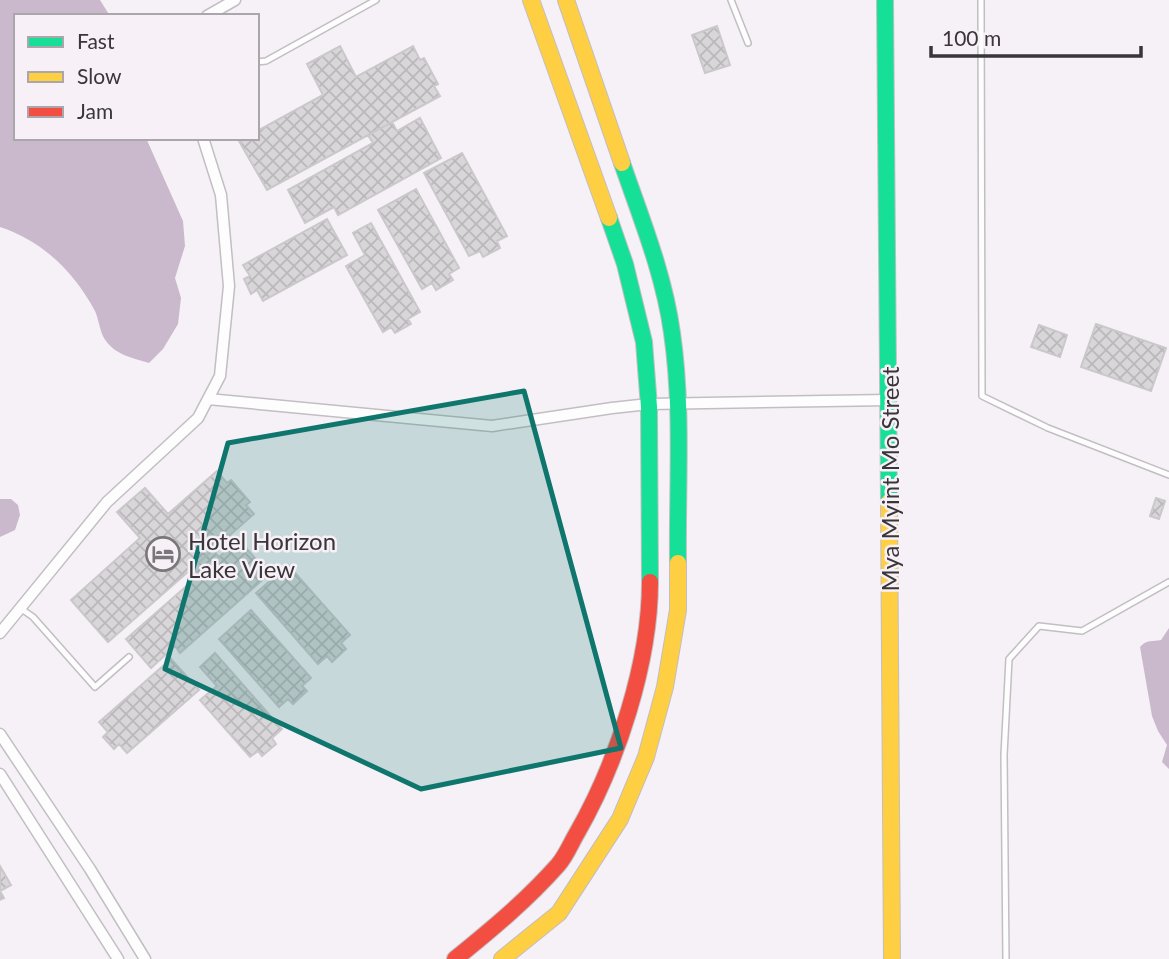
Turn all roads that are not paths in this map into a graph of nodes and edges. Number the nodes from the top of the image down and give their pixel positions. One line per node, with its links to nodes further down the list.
1 (235, 0): 8 (street)
2 (376, 0): 10 (lane)
3 (531, 0): 14 (main road)
4 (566, 0): 15 (main road)
5 (731, 0): 9 (lane)
6 (885, 0): 13 (main road, Mya Myint Mo Street)
7 (981, 0): 16 (lane)
8 (214, 14)
9 (748, 43)
10 (259, 62)
11 (205, 140): 12 (street)
12 (208, 399): 14 (street); 18 (street)
13 (888, 400): 15 (street); 29 (main road, Mya Myint Mo Street)
14 (649, 404): 15 (street); 27 (main road)
15 (677, 404): 28 (main road)
16 (1169, 475)
17 (1169, 582): 30 (lane)
18 (20, 608): 19 (street); 20 (lane)
19 (0, 633)
20 (129, 657)
21 (0, 734): 23 (street)
22 (0, 774): 24 (street)
23 (90, 869): 24 (street); 26 (street)
24 (70, 881): 25 (street)
25 (118, 959)
26 (145, 959)
27 (455, 959)
28 (502, 959)
29 (892, 959)
30 (1006, 959)

